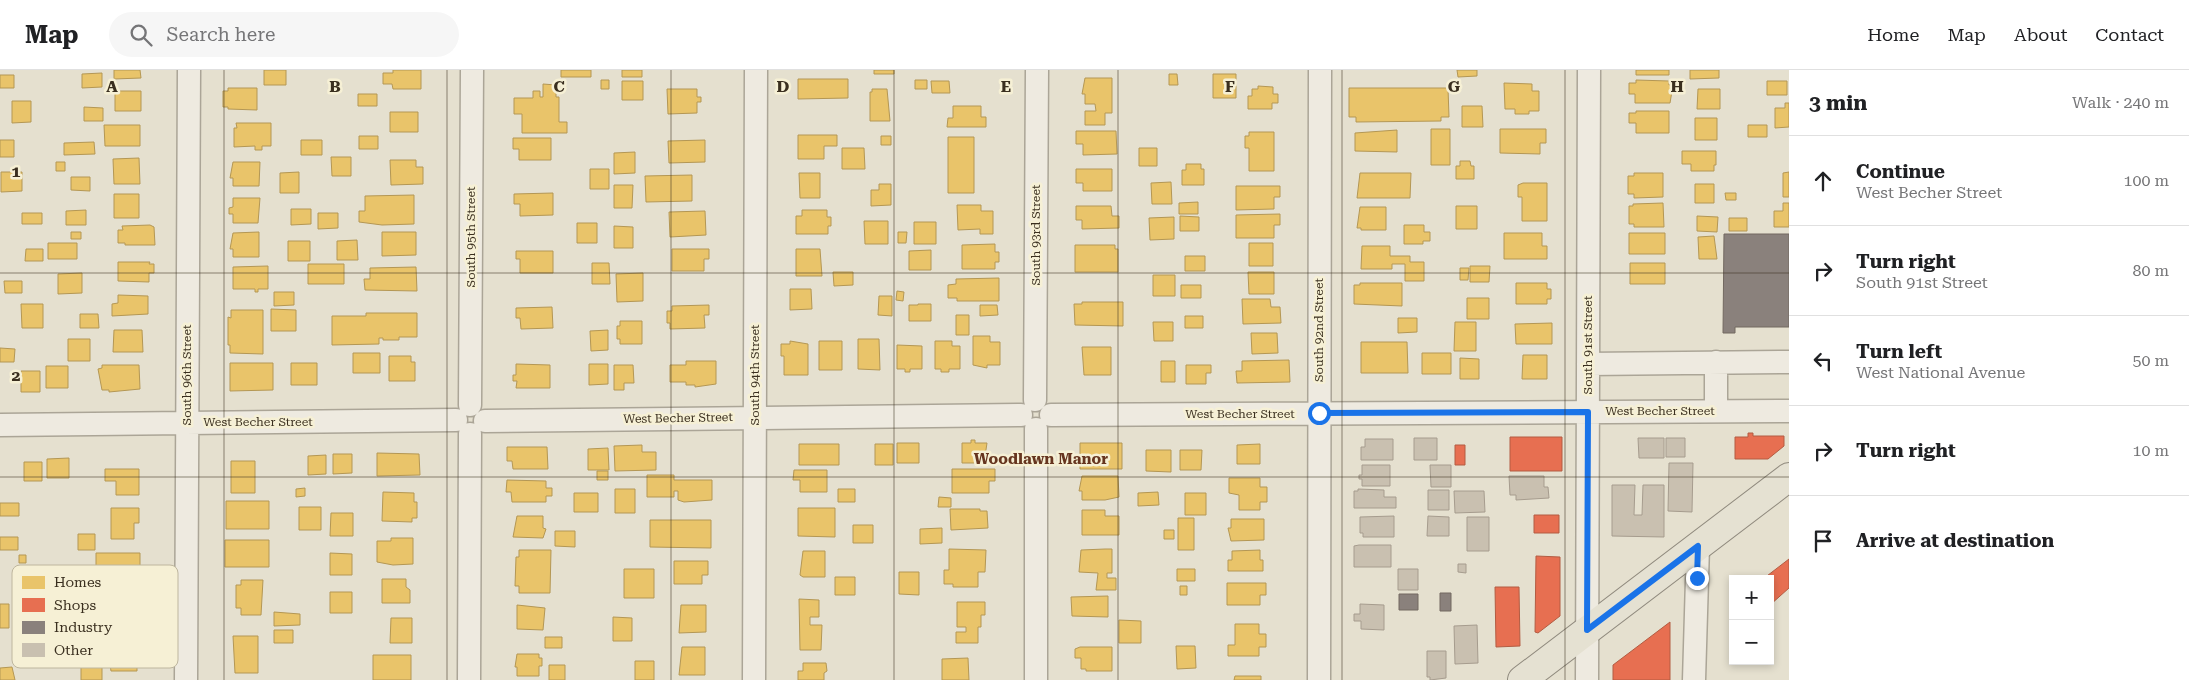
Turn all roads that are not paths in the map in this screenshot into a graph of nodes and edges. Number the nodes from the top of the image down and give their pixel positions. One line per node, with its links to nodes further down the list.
1 (189, 70): 17 (street, South 96th Street)
2 (472, 70): 16 (street, South 95th Street)
3 (756, 70): 15 (street, South 94th Street)
4 (1037, 70): 14 (street, South 93rd Street)
5 (1320, 70): 13 (street, South 92nd Street)
6 (1589, 70): 9 (street, South 91st Street)
7 (1716, 362): 8 (street); 9 (street); 10 (street)
8 (1789, 362)
9 (1588, 364): 12 (street, South 91st Street)
10 (1716, 411): 11 (street, West Becher Street); 12 (street, West Becher Street)
11 (1789, 411)
12 (1588, 412): 13 (street, West Becher Street); 21 (street, South 91st Street)
13 (1319, 413): 14 (street, West Becher Street); 26 (street, South 92nd Street)
14 (1036, 415): 15 (street, West Becher Street); 25 (street, South 93rd Street)
15 (755, 417): 16 (street, West Becher Street); 24 (street, South 94th Street)
16 (470, 420): 17 (street, West Becher Street); 23 (street, South 95th Street)
17 (187, 422): 18 (street, West Becher Street); 22 (street, South 96th Street)
18 (0, 425)
19 (1789, 477): 20 (main road)
20 (1698, 546): 21 (main road); 29 (street)
21 (1587, 630): 27 (main road); 28 (street, South 91st Street)
22 (186, 680)
23 (470, 680)
24 (754, 680)
25 (1036, 680)
26 (1319, 680)
27 (1523, 680)
28 (1587, 680)
29 (1694, 680)

